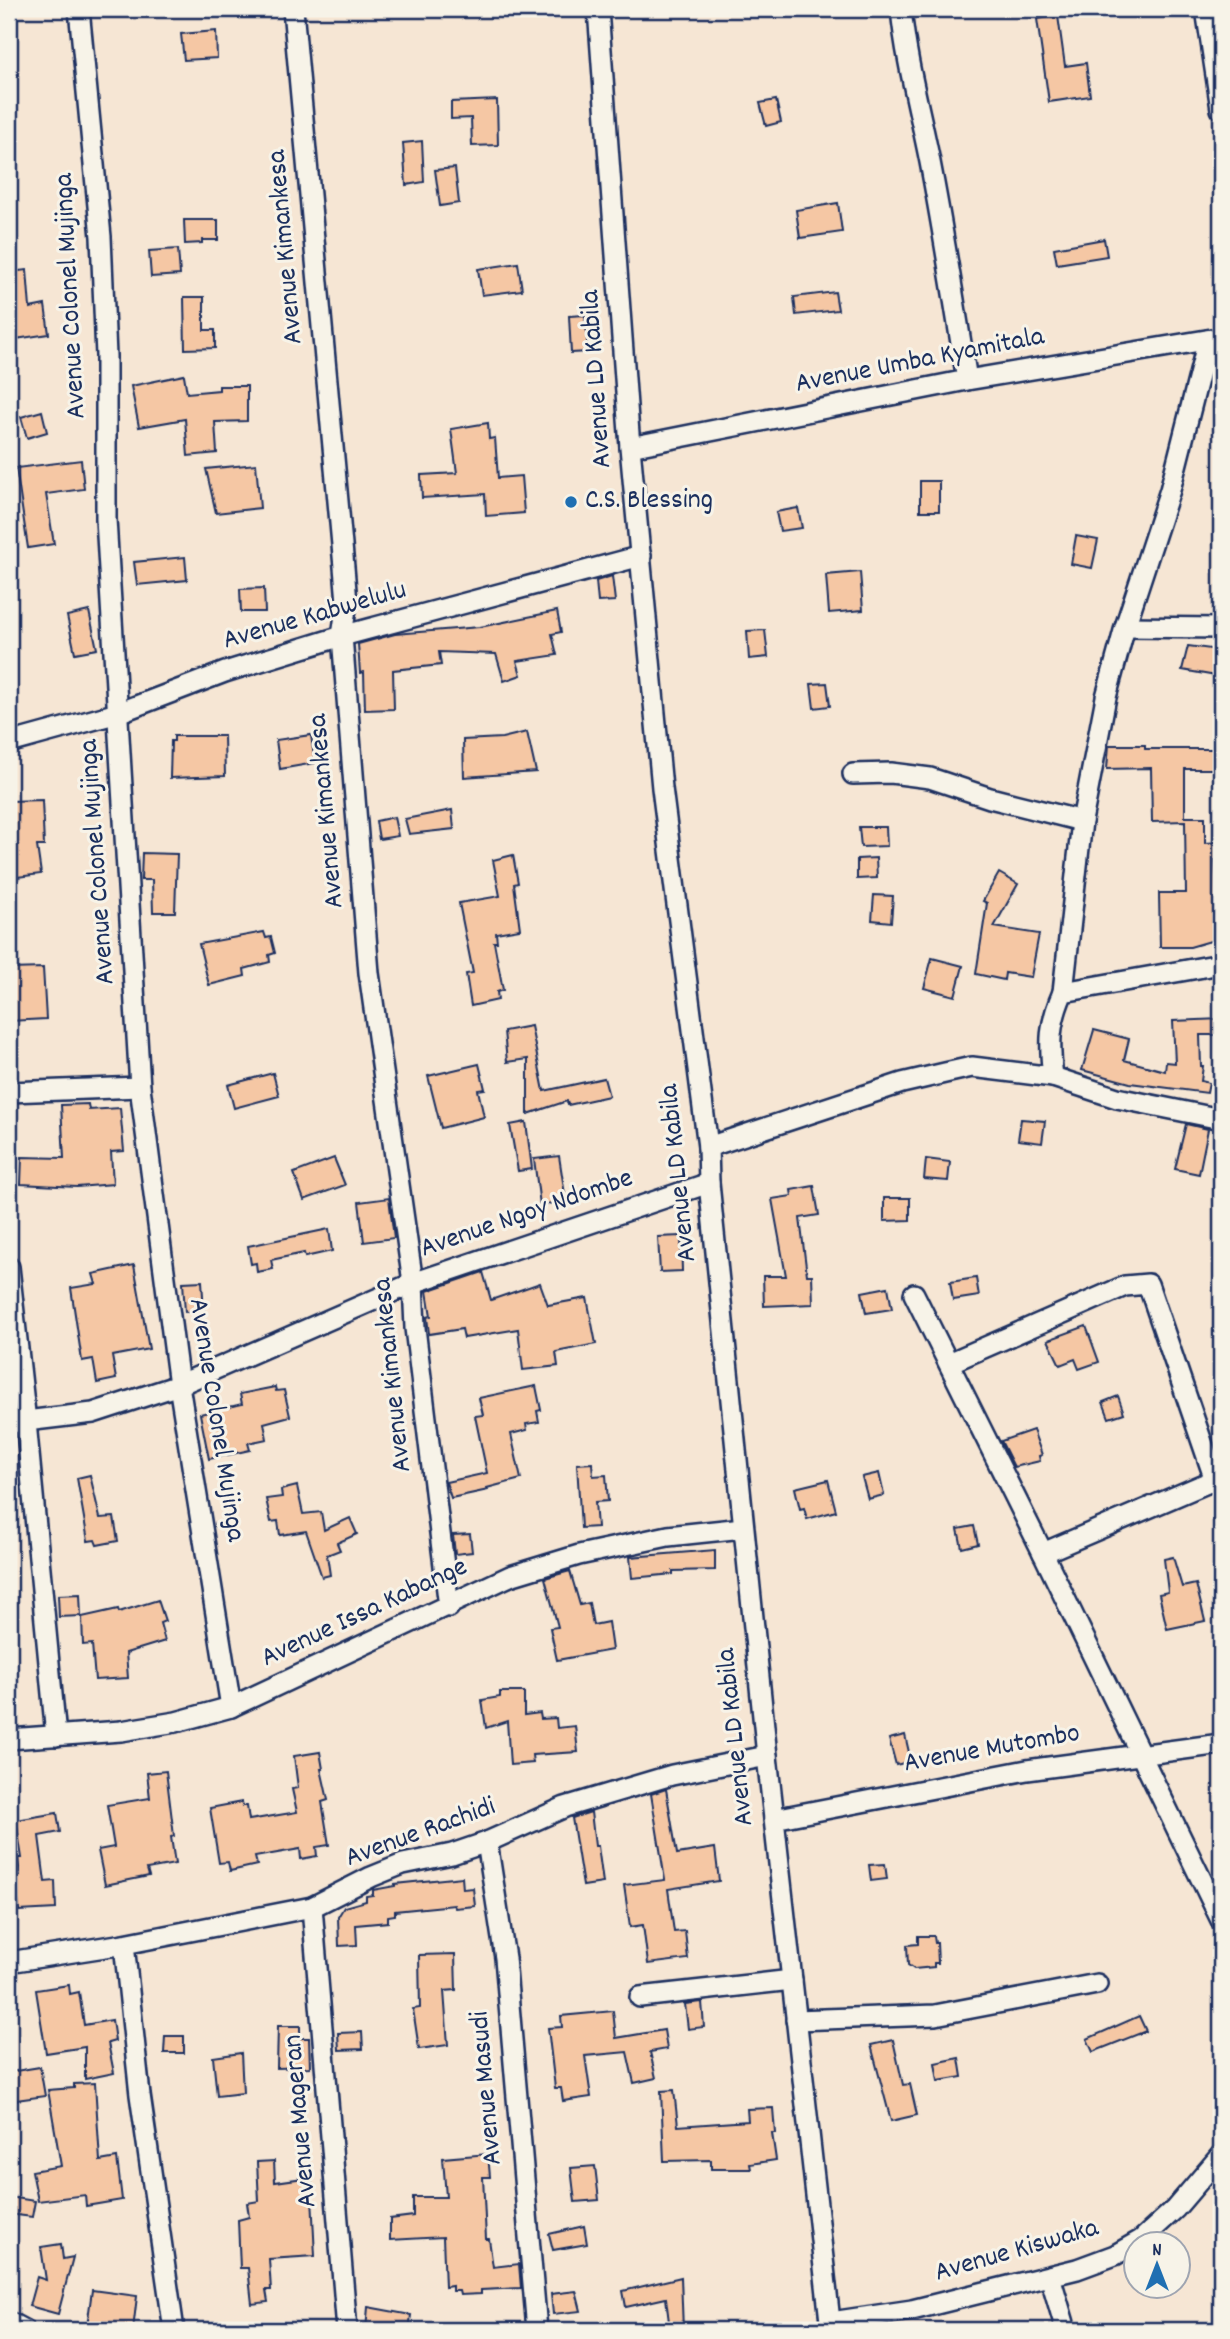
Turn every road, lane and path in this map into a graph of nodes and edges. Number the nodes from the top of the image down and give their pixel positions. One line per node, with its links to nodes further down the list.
1 (79, 9): 14 (street, Avenue Colonel Mujinga)
2 (293, 9): 13 (street, Avenue Kimankesa)
3 (598, 9): 9 (street, Avenue LD Kabila)
4 (901, 9): 8 (street)
5 (1206, 9): 6 (street)
6 (1221, 109)
7 (1215, 339): 8 (street, Avenue Umba Kyamitala); 11 (street)
8 (968, 380): 9 (street, Avenue Umba Kyamitala)
9 (631, 447): 10 (street, Avenue LD Kabila)
10 (641, 556): 13 (street, Avenue Kabwelulu); 24 (street, Avenue LD Kabila)
11 (1125, 627): 12 (street); 17 (street)
12 (1221, 628)
13 (342, 636): 14 (street, Avenue Kabwelulu); 27 (street, Avenue Kimankesa)
14 (117, 713): 15 (street, Avenue Kabwelulu); 21 (street, Avenue Colonel Mujinga)
15 (9, 743)
16 (853, 774): 17 (street)
17 (1082, 821): 19 (street)
18 (1221, 964): 19 (street)
19 (1063, 992): 20 (street)
20 (1053, 1077): 23 (street); 24 (street)
21 (140, 1087): 22 (street); 30 (street, Avenue Colonel Mujinga)
22 (9, 1092)
23 (1221, 1119)
24 (708, 1147): 25 (street, Avenue LD Kabila)
25 (709, 1183): 27 (street, Avenue Ngoy Ndombe); 33 (street, Avenue LD Kabila)
26 (9, 1267): 31 (street)
27 (413, 1283): 30 (street, Avenue Ngoy Ndombe); 35 (street, Avenue Kimankesa)
28 (914, 1294): 29 (street)
29 (949, 1363): 32 (street); 34 (street)
30 (179, 1385): 31 (street, Avenue Ngoy Ndombe); 36 (street, Avenue Colonel Mujinga)
31 (17, 1423): 37 (street)
32 (1218, 1479): 34 (street)
33 (743, 1528): 35 (street, Avenue Issa Kabange); 41 (street, Avenue LD Kabila)
34 (1044, 1553): 40 (street)
35 (449, 1606): 36 (street, Avenue Issa Kabange)
36 (232, 1707): 37 (street, Avenue Issa Kabange)
37 (56, 1736): 38 (street, Avenue Issa Kabange)
38 (9, 1739)
39 (1221, 1744): 40 (street, Avenue Mutombo)
40 (1140, 1753): 42 (street, Avenue Mutombo); 45 (street)
41 (767, 1756): 42 (street, Avenue LD Kabila); 43 (street, Avenue Rachidi)
42 (774, 1819): 48 (street, Avenue LD Kabila)
43 (487, 1842): 44 (street, Avenue Rachidi); 59 (street, Avenue Masudi)
44 (312, 1908): 46 (street, Avenue Rachidi); 58 (street, Avenue Mageran)
45 (1221, 1920)
46 (124, 1944): 47 (street, Avenue Rachidi); 57 (street)
47 (9, 1962)
48 (792, 1980): 50 (street); 51 (street, Avenue LD Kabila)
49 (1097, 1984): 51 (street)
50 (640, 1997)
51 (796, 2020): 55 (street, Avenue LD Kabila)
52 (1221, 2155): 53 (street, Avenue Kiswaka)
53 (1050, 2276): 55 (street, Avenue Kiswaka); 60 (street)
54 (9, 2322): 56 (street)
55 (831, 2326)
56 (23, 2330)
57 (174, 2330)
58 (347, 2330)
59 (537, 2330)
60 (1066, 2330)

